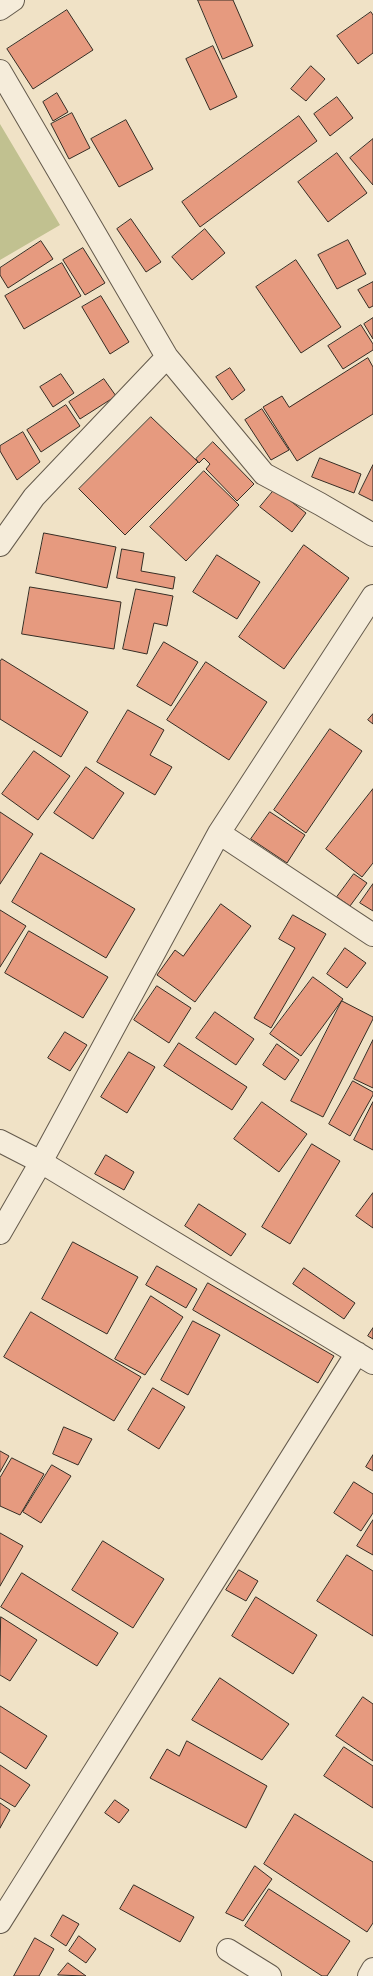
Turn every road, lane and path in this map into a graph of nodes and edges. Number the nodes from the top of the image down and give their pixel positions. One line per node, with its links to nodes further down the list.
1 (13, 0): 2 (street)
2 (0, 9)
3 (0, 71): 4 (street)
4 (168, 358): 5 (street); 6 (street)
5 (373, 536)
6 (0, 546)
7 (373, 596): 8 (street)
8 (219, 833): 9 (street); 11 (street)
9 (373, 935)
10 (0, 1141): 11 (street)
11 (41, 1162): 12 (street); 13 (street)
12 (0, 1233)
13 (365, 1358): 14 (street)
14 (0, 1922)
15 (228, 1950): 17 (street)
16 (373, 1969): 18 (street)
17 (270, 1976)
18 (369, 1976)

